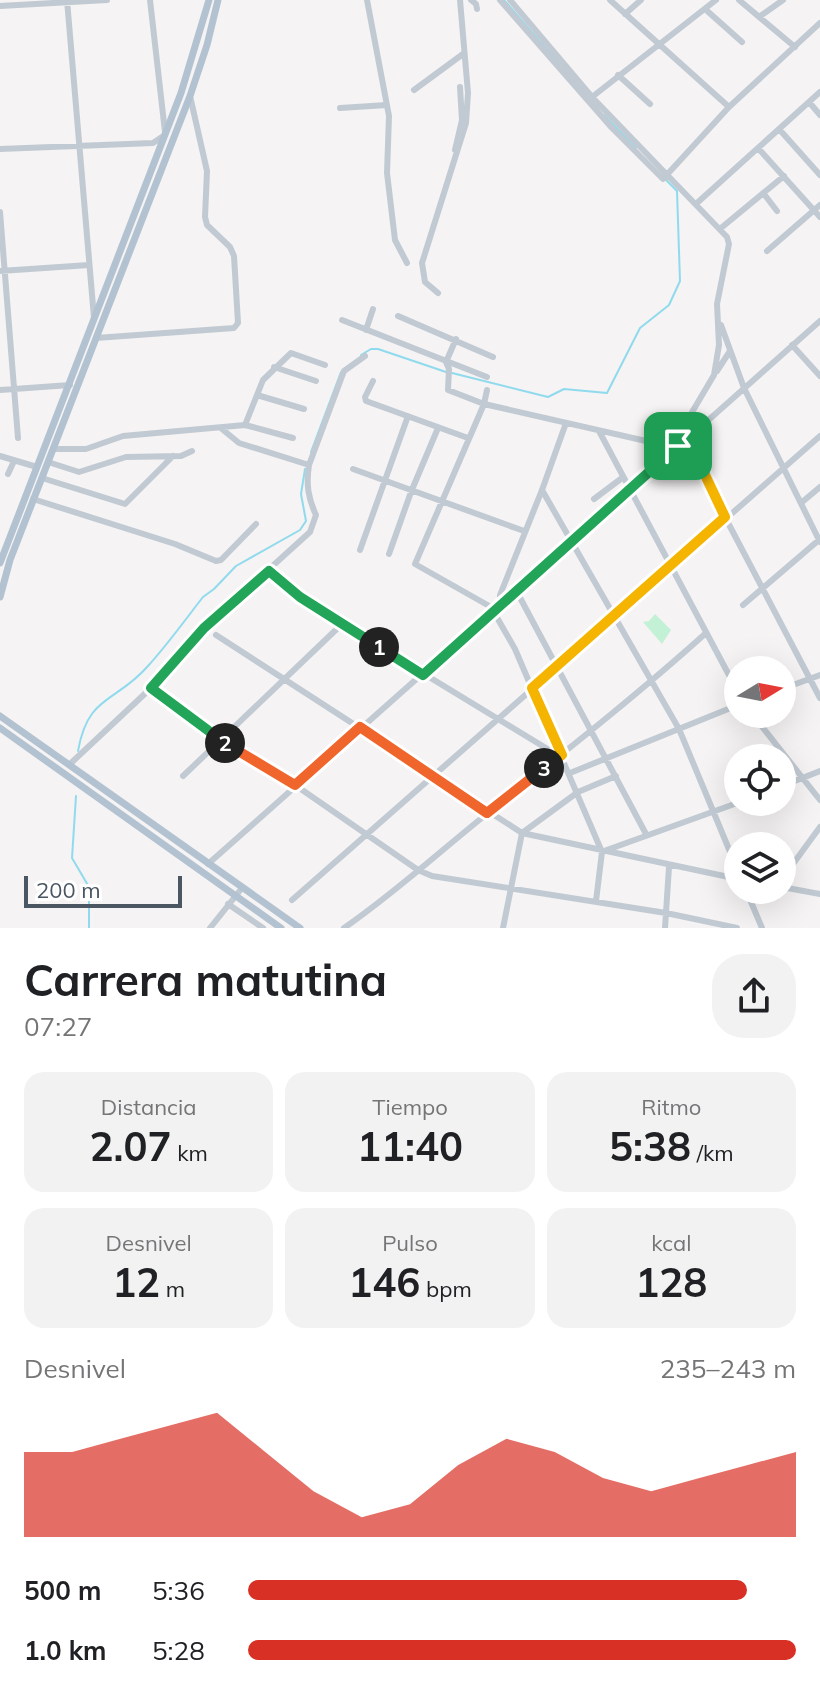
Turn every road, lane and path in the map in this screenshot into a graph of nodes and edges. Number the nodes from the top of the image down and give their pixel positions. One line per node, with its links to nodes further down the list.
1 (107, 0): 15 (street)
2 (150, 0): 41 (street)
3 (209, 0): 41 (main road)
4 (218, 0): 32 (main road)
5 (367, 0): 36 (street)
6 (460, 0): 26 (street)
7 (471, 0): 18 (street)
8 (500, 0): 48 (street)
9 (523, 0): 16 (street)
10 (610, 0): 20 (street)
11 (641, 0): 20 (street)
12 (716, 0): 19 (street)
13 (739, 0): 21 (street)
14 (783, 0): 21 (street)
15 (67, 1): 17 (street); 42 (street)
16 (513, 3): 33 (street)
17 (0, 6)
18 (477, 9)
19 (705, 9): 23 (street); 24 (street)
20 (625, 14): 24 (street)
21 (759, 17): 25 (street)
22 (820, 23): 25 (street)
23 (742, 42)
24 (658, 44): 27 (street); 37 (street)
25 (795, 47): 37 (street)
26 (463, 54): 29 (street); 31 (street)
27 (618, 75): 33 (street); 35 (street)
28 (460, 87): 31 (street)
29 (414, 90)
30 (820, 92): 34 (street)
31 (464, 95): 45 (street); 60 (street)
32 (190, 96): 41 (main road); 68 (street)
33 (592, 97): 48 (street)
34 (809, 102): 39 (street); 40 (street)
35 (650, 104)
36 (387, 105): 38 (street); 57 (street)
37 (729, 107): 48 (street)
38 (340, 108)
39 (820, 115)
40 (779, 129): 43 (street); 46 (street)
41 (169, 131): 42 (street); 63 (main road); 68 (main road)
42 (79, 146): 44 (street); 58 (street)
43 (758, 148): 47 (street); 50 (street)
44 (0, 149)
45 (455, 150)
46 (820, 175)
47 (784, 176): 49 (street); 51 (street)
48 (666, 178): 50 (street)
49 (764, 194): 52 (street); 55 (street)
50 (697, 203): 55 (street)
51 (817, 208): 54 (street); 56 (street)
52 (777, 211)
53 (0, 212): 59 (street)
54 (820, 217)
55 (721, 228): 65 (street)
56 (767, 251)
57 (407, 263)
58 (89, 265): 59 (street); 63 (street)
59 (2, 270): 86 (street)
60 (438, 293)
61 (373, 309): 67 (street)
62 (398, 316): 69 (street)
63 (94, 318): 82 (main road)
64 (342, 320): 67 (street)
65 (720, 321): 71 (street); 77 (street)
66 (818, 325): 70 (street)
67 (366, 330): 75 (street)
68 (96, 338): 83 (main road)
69 (456, 339): 73 (street); 75 (street)
70 (792, 345): 78 (street); 84 (street)
71 (730, 351): 77 (street); 84 (street)
72 (365, 356): 111 (street)
73 (493, 357)
74 (325, 365): 76 (street)
75 (448, 365): 79 (street); 89 (street)
76 (274, 367): 80 (street); 88 (street)
77 (714, 375): 102 (street)
78 (820, 376)
79 (487, 377)
80 (316, 381)
81 (373, 381): 91 (street)
82 (68, 384): 83 (street); 86 (street); 112 (main road)
83 (77, 388): 104 (main road)
84 (744, 388): 101 (street); 113 (street)
85 (0, 390): 86 (street)
86 (14, 390): 98 (street)
87 (487, 390): 89 (street)
88 (257, 395): 90 (street); 93 (street)
89 (484, 404): 92 (street); 100 (street)
90 (304, 409)
91 (408, 416): 94 (street); 118 (street)
92 (566, 423): 96 (street); 120 (street)
93 (245, 425): 95 (street); 99 (street)
94 (438, 428): 100 (street); 122 (street)
95 (222, 429): 104 (street); 111 (street)
96 (599, 431): 103 (street); 117 (street)
97 (820, 436): 113 (street)
98 (18, 438)
99 (293, 438)
100 (468, 438): 125 (street)
101 (688, 439): 102 (street); 127 (street)
102 (677, 443): 103 (street); 106 (street)
103 (666, 445): 106 (street)
104 (54, 449): 110 (main road)
105 (192, 451): 108 (street)
106 (671, 452): 121 (street)
107 (0, 456): 109 (street)
108 (173, 456): 110 (street); 116 (street)
109 (14, 461): 112 (street); 115 (street)
110 (48, 462): 116 (main road)
111 (309, 465): 136 (street)
112 (37, 467): 134 (main road)
113 (784, 468): 126 (street); 127 (street)
114 (353, 469): 118 (street)
115 (8, 474)
116 (42, 478): 123 (main road)
117 (622, 478): 121 (street); 124 (street)
118 (383, 481): 122 (street); 132 (street)
119 (820, 487): 126 (street)
120 (542, 490): 129 (street); 130 (street)
121 (629, 491): 130 (street); 135 (street)
122 (411, 492): 125 (street); 133 (street)
123 (33, 499): 128 (street); 139 (main road)
124 (594, 499)
125 (442, 501): 129 (street); 141 (street)
126 (801, 503): 131 (street)
127 (725, 517): 135 (street); 137 (street)
128 (256, 524)
129 (524, 531): 141 (street)
130 (572, 541): 138 (street); 142 (street)
131 (820, 541): 137 (street)
132 (360, 550)
133 (389, 554)
134 (0, 563)
135 (671, 567): 142 (street); 144 (street)
136 (269, 571): 143 (street); 154 (street)
137 (762, 588): 140 (street); 151 (street)
138 (517, 592): 141 (street); 146 (street)
139 (0, 597)
140 (743, 605)
141 (497, 609): 148 (street); 155 (street)
142 (615, 615): 146 (street); 152 (street)
143 (342, 624): 148 (street); 150 (street)
144 (706, 633): 147 (street); 152 (street)
145 (216, 635): 150 (street)
146 (557, 666): 155 (street); 164 (street)
147 (724, 666)
148 (423, 675): 159 (street); 160 (street)
149 (820, 675): 151 (street)
150 (283, 679): 160 (street); 165 (street)
151 (810, 679): 153 (street); 156 (street)
152 (652, 681): 163 (street); 164 (street)
153 (796, 684)
154 (151, 688): 165 (street); 168 (street)
155 (532, 688): 159 (street); 166 (street)
156 (820, 698)
157 (724, 711): 163 (street)
158 (0, 716): 168 (main road)
159 (496, 719): 166 (street); 171 (street)
160 (360, 727): 171 (street); 176 (street)
161 (0, 728): 195 (main road)
162 (763, 728): 174 (street)
163 (679, 729): 167 (street); 180 (street)
164 (591, 730): 166 (street); 167 (street)
165 (221, 740): 172 (street); 176 (street)
166 (560, 756): 170 (street); 181 (street)
167 (607, 760): 170 (street); 173 (street)
168 (70, 764): 189 (main road)
169 (820, 771): 174 (street)
170 (570, 773): 177 (street)
171 (432, 775): 181 (street); 184 (street)
172 (183, 776)
173 (616, 776): 177 (street); 185 (street)
174 (802, 778): 175 (street); 178 (street)
175 (796, 780)
176 (295, 785): 184 (street); 189 (street)
177 (578, 792): 183 (street); 187 (street)
178 (820, 800)
179 (724, 808): 180 (street)
180 (713, 812): 185 (street); 186 (street)
181 (487, 813): 183 (street); 191 (street)
182 (820, 827): 188 (street)
183 (522, 833): 187 (street); 193 (street)
184 (365, 834): 191 (street); 197 (street)
185 (646, 834): 187 (street)
186 (724, 838)
187 (602, 852): 190 (street); 198 (street)
188 (796, 860)
189 (208, 864): 195 (main road)
190 (669, 867): 192 (street); 201 (street)
191 (418, 870): 193 (street); 206 (street)
192 (724, 877)
193 (511, 888): 198 (street); 207 (street)
194 (796, 890): 196 (street)
195 (239, 891): 199 (street); 204 (main road); 205 (main road)
196 (820, 894)
197 (292, 900)
198 (596, 901): 201 (street)
199 (228, 904): 202 (street); 203 (street)
200 (752, 904): 210 (street)
201 (666, 913): 208 (street); 209 (street)
202 (210, 928)
203 (263, 928)
204 (281, 928)
205 (300, 928)
206 (344, 928)
207 (503, 928)
208 (665, 928)
209 (737, 928)
210 (762, 928)

